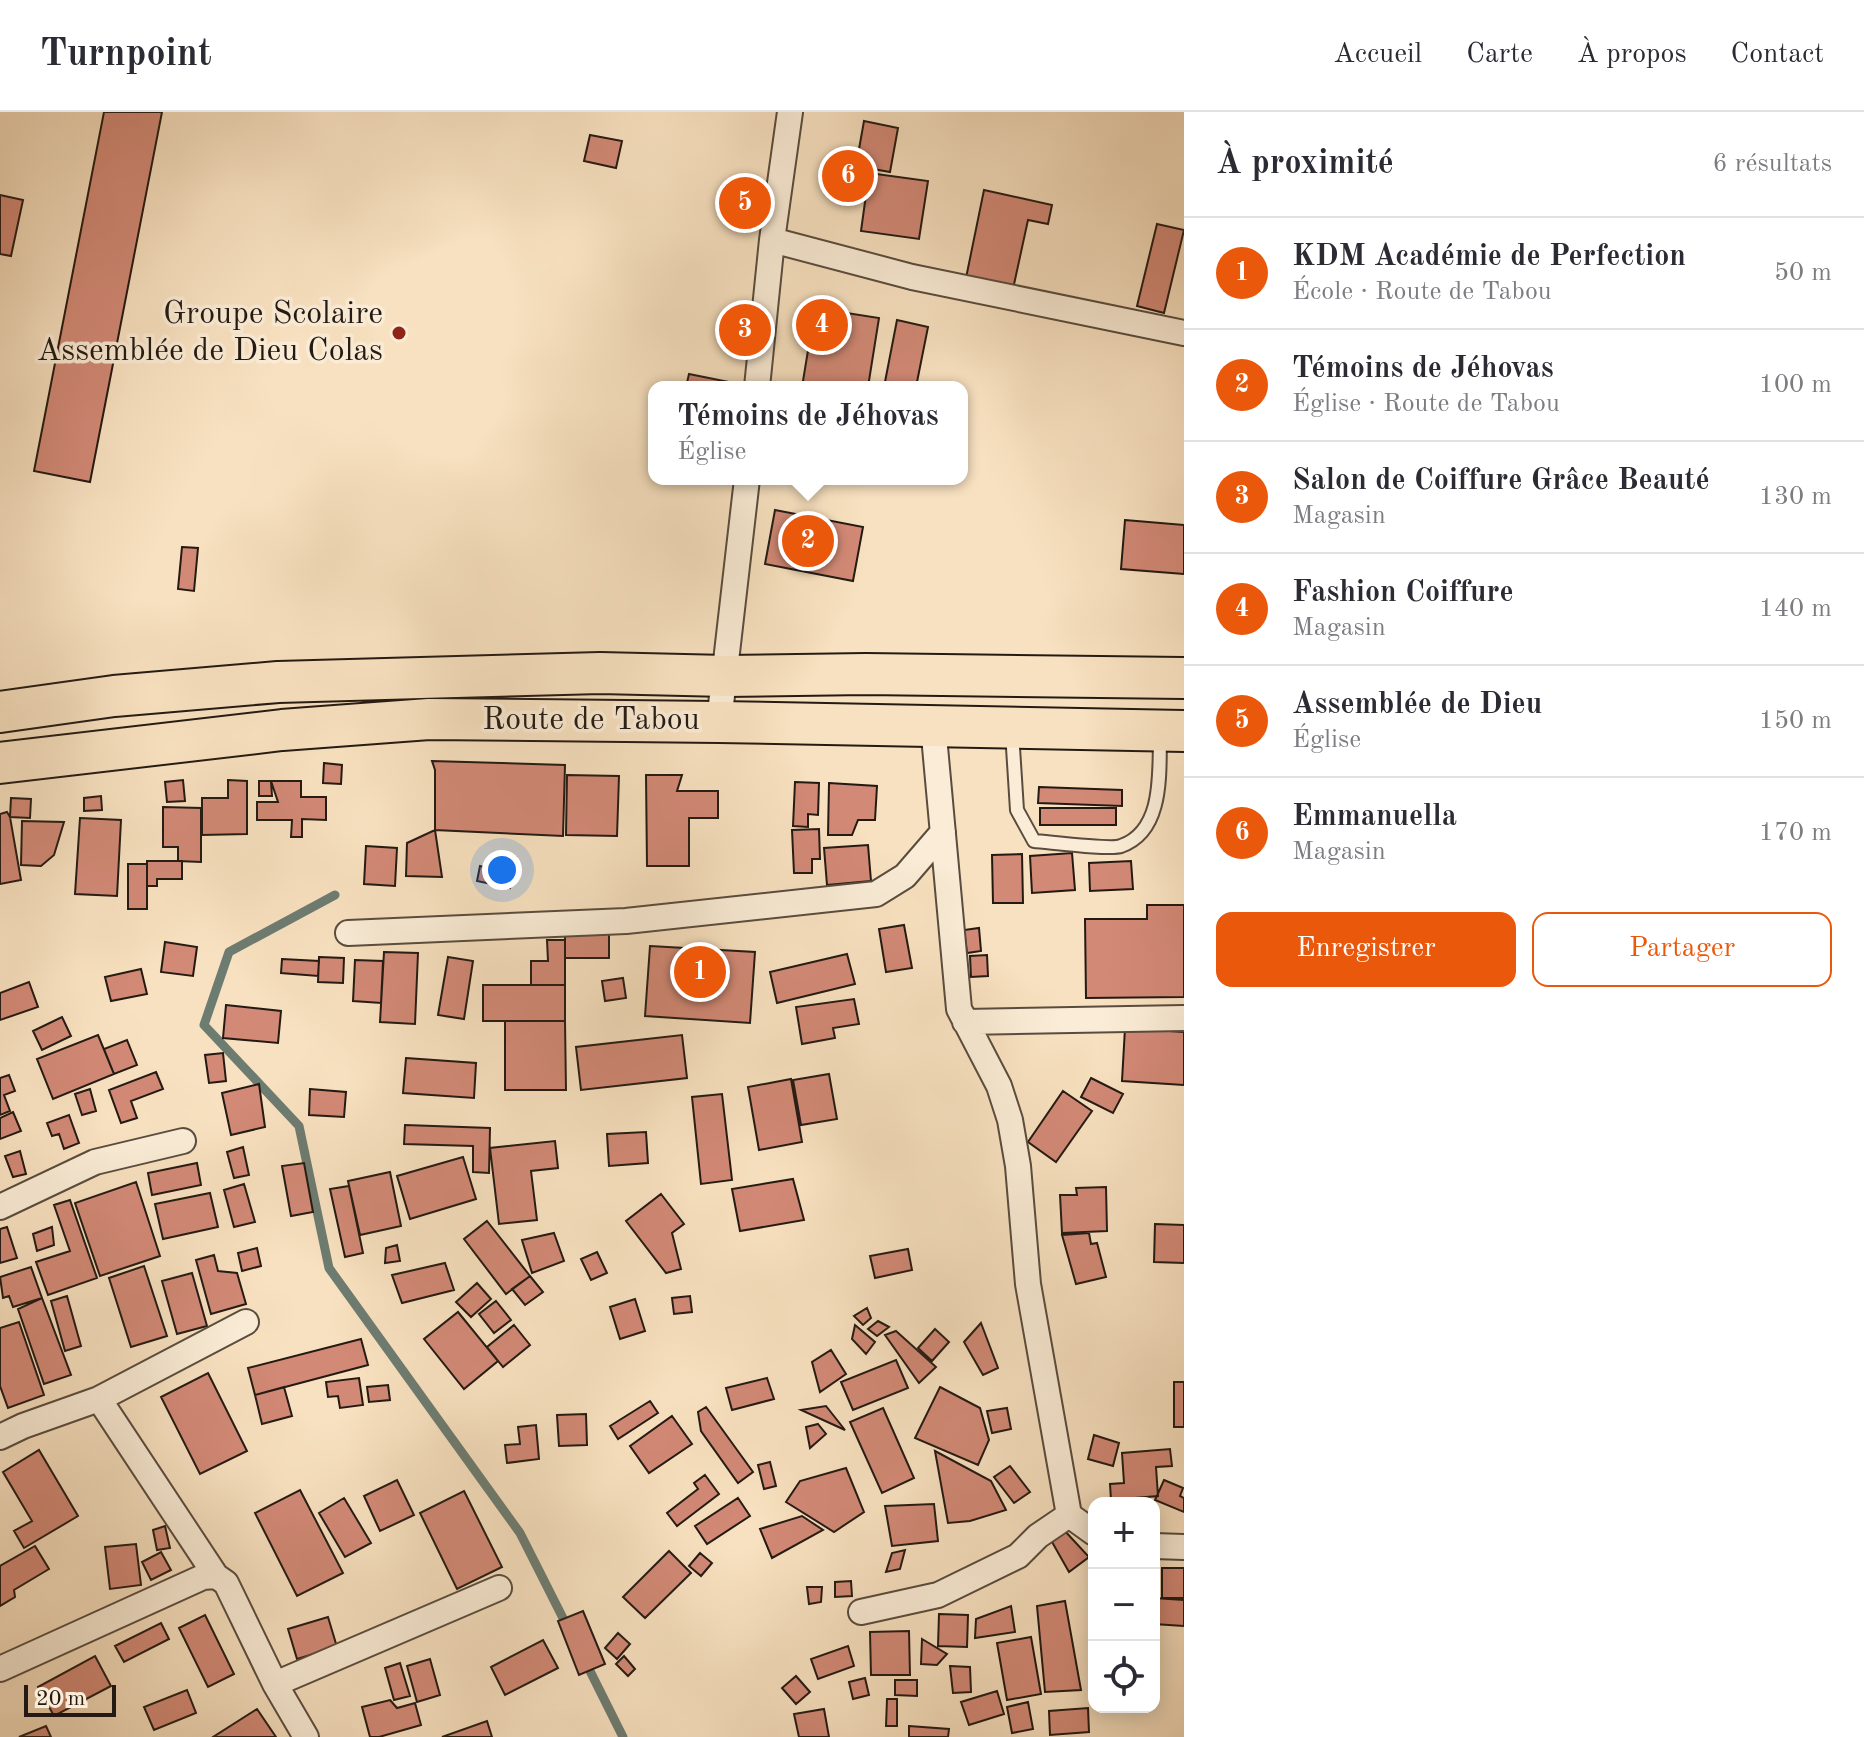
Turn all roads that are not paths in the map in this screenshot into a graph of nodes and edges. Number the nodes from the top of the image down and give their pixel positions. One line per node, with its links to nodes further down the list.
1 (790, 112): 2 (street)
2 (772, 240): 3 (street); 4 (street)
3 (1184, 333)
4 (758, 381)
5 (746, 485): 6 (street)
6 (726, 676): 7 (main road, Route de Tabou); 8 (main road, Route de Tabou); 9 (street)
7 (1184, 678)
8 (0, 712)
9 (719, 722): 10 (main road, Route de Tabou); 13 (main road, Route de Tabou)
10 (933, 725): 11 (main road, Route de Tabou); 14 (street)
11 (1011, 729): 12 (main road, Route de Tabou); 12 (lane)
12 (1172, 731)
13 (0, 763)
14 (943, 832): 15 (street); 17 (street)
15 (348, 933)
16 (1184, 1018): 17 (street)
17 (965, 1022): 23 (street)
18 (183, 1141): 19 (street)
19 (0, 1207)
20 (246, 1322): 21 (street)
21 (99, 1399): 22 (street); 27 (street)
22 (0, 1437)
23 (1069, 1515): 24 (street); 29 (street)
24 (1088, 1529)
25 (1160, 1546): 26 (street)
26 (1184, 1547)
27 (216, 1576): 30 (street); 31 (street)
28 (499, 1588): 31 (street)
29 (861, 1612)
30 (0, 1669)
31 (275, 1684): 32 (street)
32 (306, 1737)

